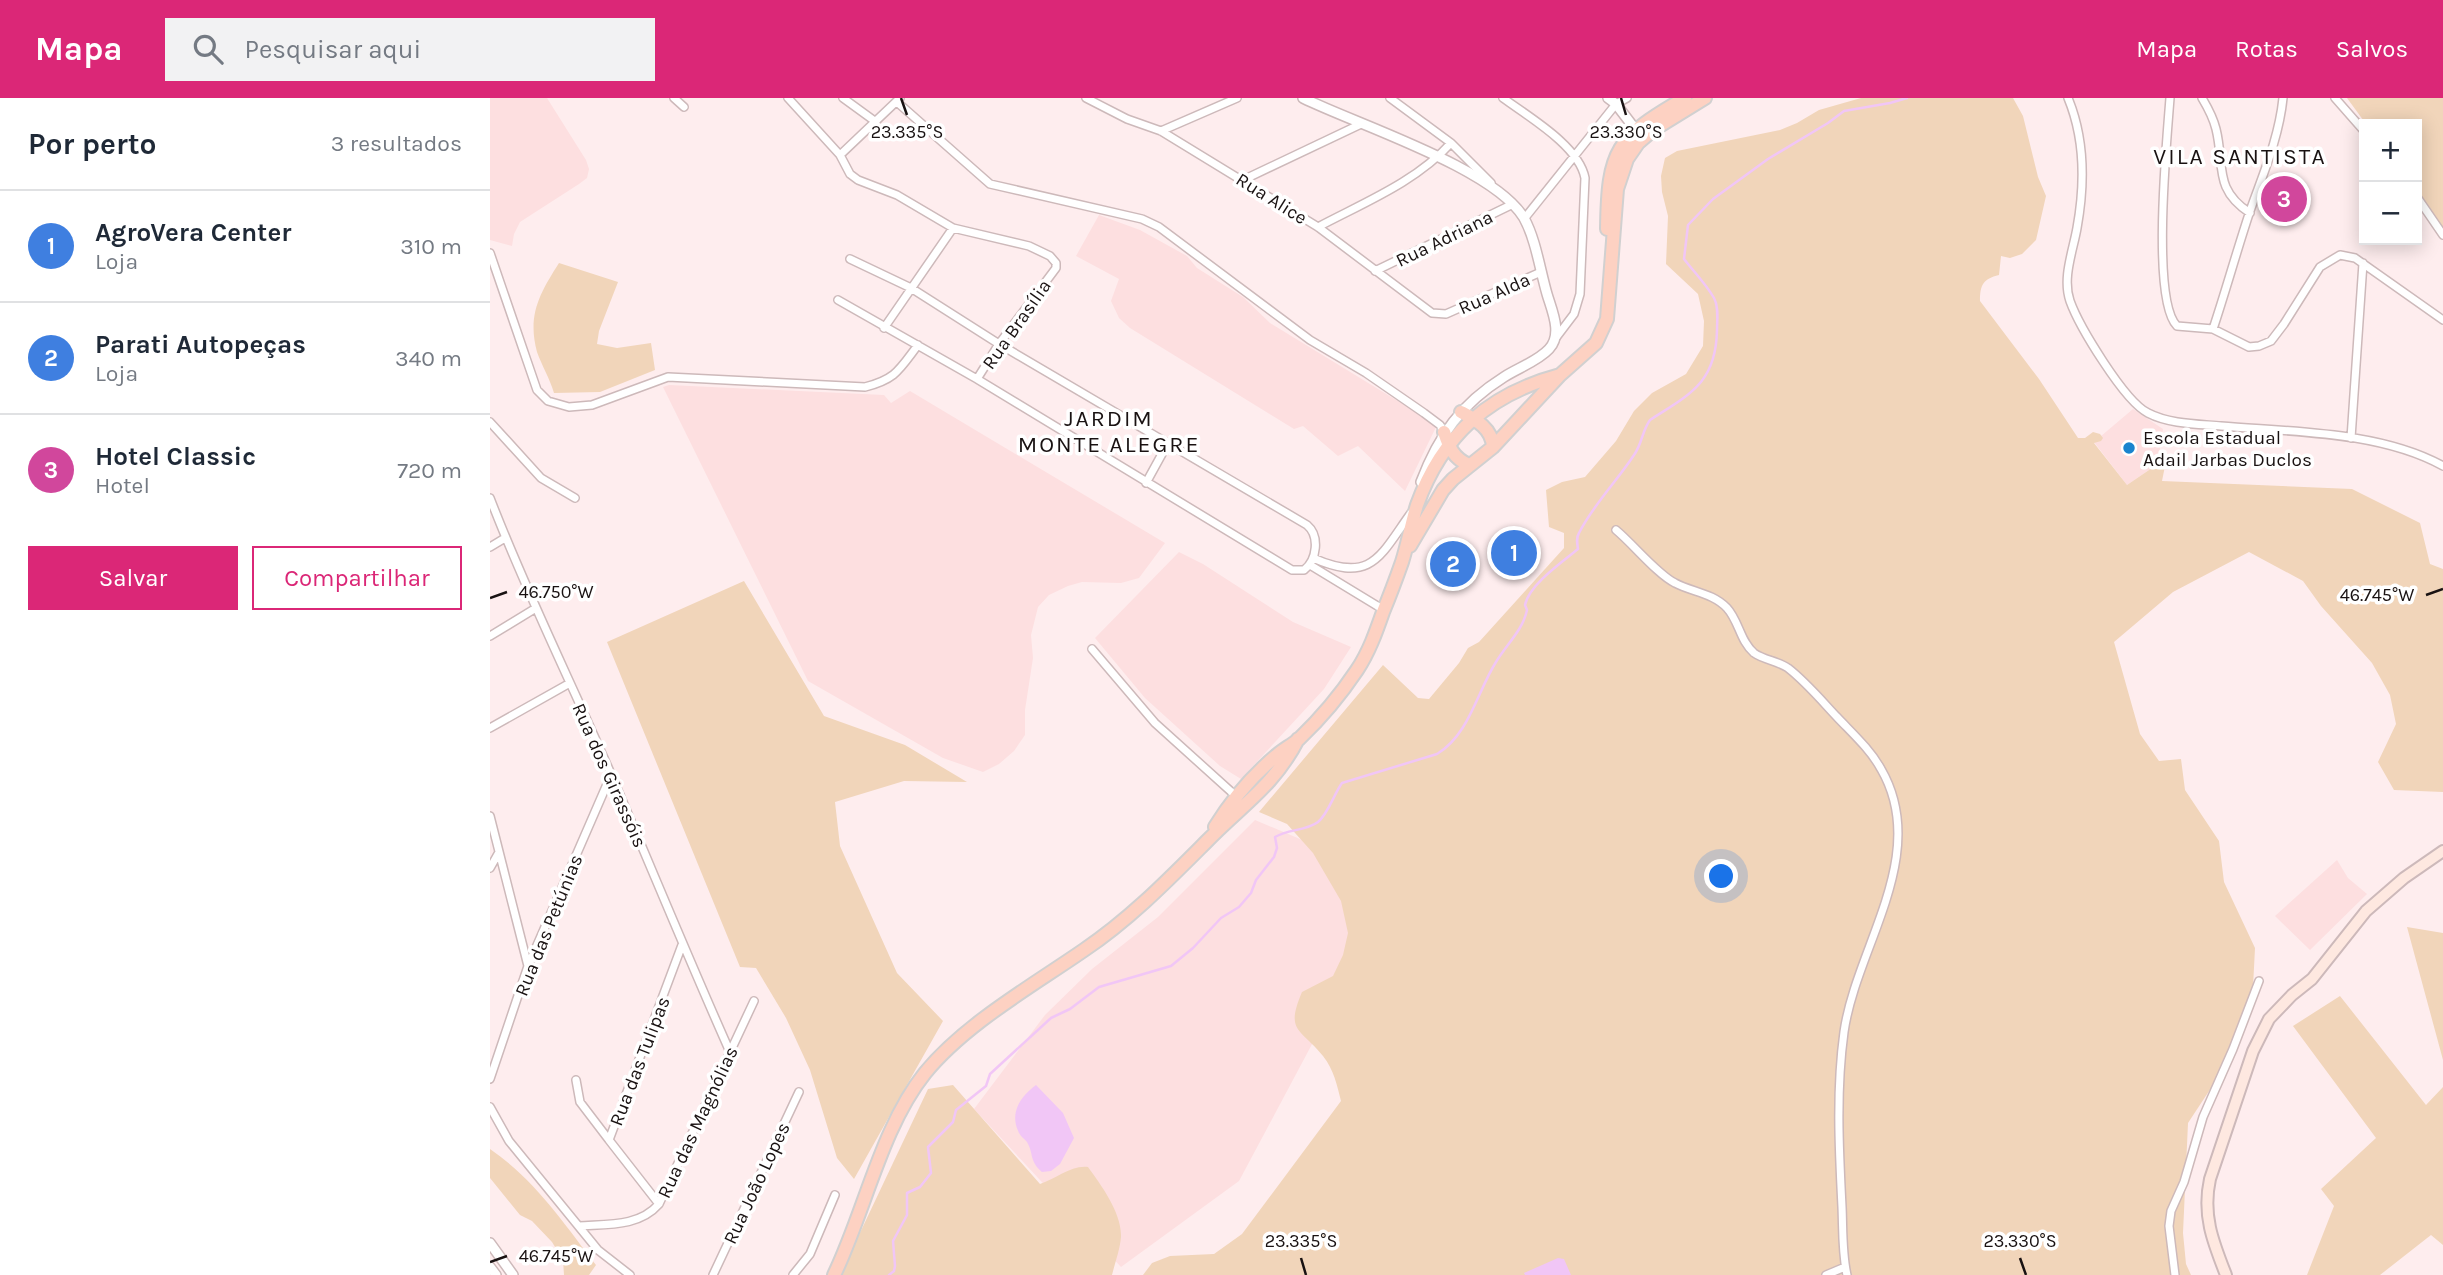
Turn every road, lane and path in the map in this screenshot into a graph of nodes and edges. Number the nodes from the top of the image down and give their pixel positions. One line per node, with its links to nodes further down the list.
1 (674, 98): 20 (street)
2 (788, 98): 27 (street)
3 (843, 98): 21 (street)
4 (1086, 98): 25 (street, Rua Alice)
5 (1237, 98): 25 (street)
6 (1303, 98): 22 (street)
7 (1390, 98): 26 (street)
8 (1503, 98): 28 (street)
9 (1608, 98): 19 (street)
10 (1627, 98): 19 (street)
11 (1685, 98): 24 (main road)
12 (1705, 98): 41 (main road)
13 (2068, 98): 60 (street)
14 (2170, 98): 50 (street)
15 (2202, 98): 34 (street)
16 (2283, 98): 34 (street)
17 (2335, 98): 23 (street)
18 (898, 100): 21 (street); 59 (street)
19 (1616, 104): 24 (street); 28 (street)
20 (684, 107)
21 (876, 122): 27 (street)
22 (1361, 124): 29 (street); 30 (street)
23 (2359, 125)
24 (1634, 129): 41 (main road)
25 (1161, 131): 30 (street, Rua Alice)
26 (1451, 143): 29 (street); 31 (street)
27 (840, 155): 37 (street)
28 (1574, 155): 35 (street); 51 (street)
29 (1439, 157): 31 (street); 36 (street)
30 (1243, 180): 36 (street, Rua Alice)
31 (1499, 191): 32 (street)
32 (1513, 204): 35 (street); 43 (street, Rua Adriana)
33 (2422, 204): 38 (street)
34 (2250, 213): 50 (street)
35 (1524, 219): 44 (street)
36 (1318, 227): 43 (street, Rua Alice)
37 (953, 228): 45 (street); 52 (street, Rua Brasília)
38 (2443, 235)
39 (490, 253): 53 (street)
40 (850, 259): 45 (street)
41 (1610, 261): 54 (main road)
42 (2363, 263): 48 (street); 50 (street); 60 (street)
43 (1376, 271): 47 (street, Rua Alice)
44 (1541, 272): 47 (street, Rua Alda); 51 (street)
45 (911, 288): 49 (street); 52 (street)
46 (838, 300): 49 (street)
47 (1446, 314)
48 (2443, 320)
49 (884, 328): 53 (street)
50 (2213, 329)
51 (1555, 339): 56 (street)
52 (999, 344): 55 (street, Rua Brasília); 61 (street)
53 (918, 345): 55 (street)
54 (1560, 375): 57 (main road); 63 (main road)
55 (977, 379): 66 (street)
56 (1461, 412): 57 (main road); 59 (street)
57 (1473, 419): 62 (main road); 63 (main road)
58 (490, 422): 68 (street)
59 (1444, 432): 62 (main road); 69 (street)
60 (2351, 438): 65 (street)
61 (1168, 443): 66 (street); 74 (street)
62 (1448, 445): 64 (main road); 69 (main road)
63 (1493, 447): 64 (main road)
64 (1469, 465): 73 (main road)
65 (2443, 466)
66 (1146, 483): 74 (street)
67 (490, 498): 71 (street, Rua dos Girassóis)
68 (575, 498)
69 (1418, 504): 73 (main road); 74 (street)
70 (1616, 530): 104 (street)
71 (505, 538): 72 (street); 75 (street, Rua dos Girassóis)
72 (490, 547)
73 (1403, 559): 76 (main road)
74 (1312, 561): 76 (street)
75 (536, 608): 77 (street); 79 (street, Rua dos Girassóis)
76 (1384, 610): 81 (main road)
77 (490, 636)
78 (1092, 649): 83 (street)
79 (570, 683): 80 (street); 82 (street, Rua dos Girassóis)
80 (490, 728)
81 (1298, 739): 83 (main road); 85 (main road)
82 (611, 775): 89 (street, Rua dos Girassóis); 90 (street, Rua das Petúnias)
83 (1237, 797): 85 (main road)
84 (490, 818): 87 (street)
85 (1208, 840): 110 (main road)
86 (2443, 851): 113 (main road)
87 (498, 853): 88 (street); 90 (street)
88 (490, 868)
89 (682, 945): 93 (street, Rua dos Girassóis); 98 (street, Rua das Tulipas)
90 (528, 966): 94 (street, Rua das Petúnias)
91 (2259, 981): 112 (street)
92 (754, 1001): 93 (street, Rua das Magnólias)
93 (730, 1052): 100 (street, Rua das Magnólias)
94 (490, 1079)
95 (576, 1080): 98 (street)
96 (799, 1092): 108 (street, Rua João Lopes)
97 (490, 1107): 101 (street)
98 (609, 1140): 100 (street, Rua das Tulipas)
99 (835, 1195): 109 (street)
100 (659, 1204): 101 (street, Rua das Magnólias)
101 (579, 1226): 107 (street)
102 (490, 1243): 106 (street)
103 (490, 1267): 105 (street)
104 (1846, 1271): 111 (street)
105 (496, 1275)
106 (513, 1275)
107 (630, 1275)
108 (713, 1275)
109 (793, 1275)
110 (834, 1275)
111 (1826, 1275)
112 (2175, 1275)
113 (2224, 1275)

